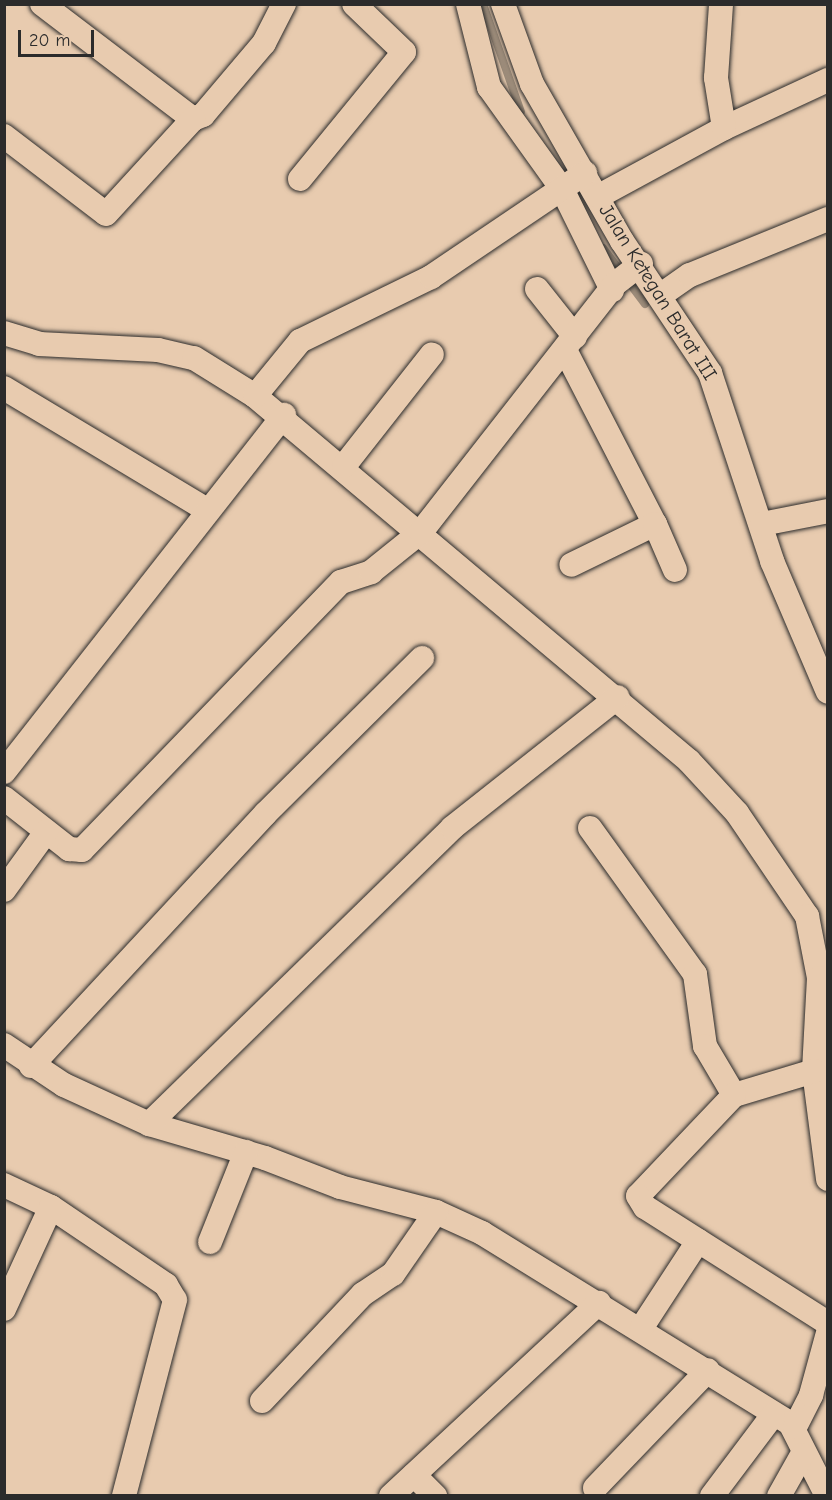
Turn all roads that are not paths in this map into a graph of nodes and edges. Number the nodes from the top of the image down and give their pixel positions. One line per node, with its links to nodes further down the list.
1 (42, 4): 8 (street)
2 (284, 4): 8 (street)
3 (354, 4): 11 (street)
4 (468, 4): 12 (street)
5 (503, 4): 12 (street, Jalan Ketegan Barat III)
6 (721, 4): 9 (street)
7 (828, 80): 9 (street)
8 (193, 119): 10 (street)
9 (723, 128): 13 (street)
10 (4, 136)
11 (300, 179)
12 (573, 181): 13 (street, Jalan Ketegan Barat III); 15 (street); 22 (street)
13 (599, 196): 15 (street, Jalan Ketegan Barat III)
14 (828, 219): 17 (street)
15 (624, 278): 17 (street, Jalan Ketegan Barat III); 19 (street)
16 (537, 289): 19 (street)
17 (661, 295): 28 (street, Jalan Ketegan Barat III)
18 (4, 333): 22 (street)
19 (570, 343): 27 (street); 29 (street)
20 (432, 354): 24 (street)
21 (4, 388): 25 (street)
22 (255, 396): 23 (street)
23 (284, 415): 24 (street); 25 (street)
24 (344, 466): 29 (street)
25 (207, 510): 35 (street)
26 (828, 511): 28 (street)
27 (655, 524): 30 (street); 31 (street)
28 (762, 524): 33 (street, Jalan Ketegan Barat III)
29 (421, 532): 34 (street); 38 (street)
30 (571, 565)
31 (675, 570)
32 (422, 658): 42 (street)
33 (828, 692)
34 (618, 697): 40 (street); 45 (street)
35 (4, 772)
36 (4, 798): 38 (street)
37 (590, 828): 44 (street)
38 (46, 832): 39 (street)
39 (4, 890)
40 (823, 976): 43 (street)
41 (4, 1045): 42 (street)
42 (31, 1066): 45 (street)
43 (813, 1071): 44 (street); 47 (street)
44 (734, 1095): 51 (street)
45 (149, 1124): 46 (street)
46 (246, 1152): 50 (street); 52 (street)
47 (828, 1179)
48 (4, 1185): 49 (street)
49 (51, 1207): 54 (street); 66 (street)
50 (436, 1212): 53 (street); 59 (street)
51 (698, 1241): 55 (street); 56 (street)
52 (210, 1242)
53 (599, 1303): 56 (street); 63 (street)
54 (4, 1309)
55 (828, 1323)
56 (642, 1327): 58 (street)
57 (828, 1333): 61 (street)
58 (708, 1370): 60 (street); 64 (street)
59 (262, 1401)
60 (773, 1415): 61 (street); 69 (street)
61 (795, 1427): 62 (street)
62 (807, 1462): 65 (street); 70 (street)
63 (414, 1475): 67 (street); 68 (street)
64 (595, 1488)
65 (827, 1495)
66 (124, 1496)
67 (391, 1496)
68 (435, 1496)
69 (712, 1496)
70 (779, 1496)

